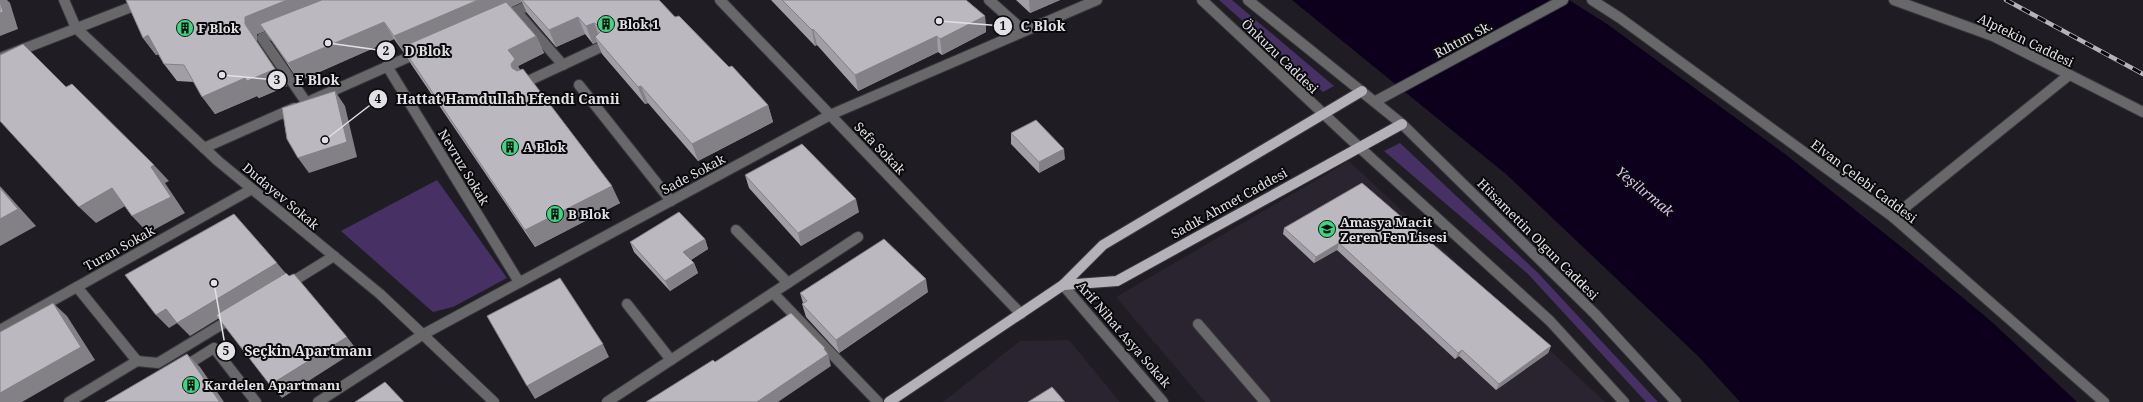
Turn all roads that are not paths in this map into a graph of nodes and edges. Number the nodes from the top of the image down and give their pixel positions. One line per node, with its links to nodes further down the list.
1 (64, 0): 15 (street, Dudayev Sokak)
2 (149, 0): 15 (street)
3 (541, 0): 12 (street)
4 (720, 0): 29 (street, Sefa Sokak)
5 (989, 0): 16 (street)
6 (1097, 0): 16 (street, Sade Sokak)
7 (1202, 0): 30 (street, Önkuzu Caddesi)
8 (1248, 0): 25 (street, Önkuzu Caddesi)
9 (1563, 0): 26 (street, Rıhtım Sk.)
10 (1592, 0): 36 (street, Elvan Çelebi Caddesi)
11 (1894, 0): 22 (street, Alptekin Caddesi)
12 (516, 11): 13 (street); 20 (street)
13 (495, 20)
14 (292, 26): 27 (street)
15 (76, 28): 19 (street); 32 (street, Dudayev Sokak)
16 (1024, 31): 29 (street, Sade Sokak)
17 (601, 47): 20 (street)
18 (430, 48): 21 (street)
19 (0, 58)
20 (563, 65): 23 (street)
21 (387, 66): 27 (street); 40 (street, Nevruz Sokak)
22 (2069, 75): 28 (street, Alptekin Caddesi); 36 (street)
23 (526, 82)
24 (579, 85): 35 (street)
25 (1362, 90): 26 (street, Önkuzu Caddesi); 30 (main road, Sadık Ahmet Caddesi)
26 (1376, 101): 31 (street, Hüsamettin Olgun Caddesi)
27 (306, 102): 32 (street)
28 (2143, 112)
29 (830, 115): 35 (street, Sade Sokak); 48 (street, Sefa Sokak)
30 (1323, 115): 33 (street); 42 (main road, Sadık Ahmet Caddesi)
31 (1402, 124): 33 (main road, Sadık Ahmet Caddesi); 65 (street, Hüsamettin Olgun Caddesi)
32 (204, 148): 34 (street, Dudayev Sokak)
33 (1359, 148): 42 (main road, Sadık Ahmet Caddesi); 64 (street)
34 (252, 189): 39 (street, Dudayev Sokak); 43 (street, Turan Sokak)
35 (671, 201): 40 (street, Sade Sokak)
36 (1893, 217): 66 (street, Elvan Çelebi Caddesi)
37 (736, 230): 41 (street)
38 (858, 237): 41 (street)
39 (334, 256): 44 (street); 51 (street, Dudayev Sokak)
40 (520, 282): 51 (street, Sade Sokak)
41 (788, 284): 45 (street)
42 (1062, 285): 48 (main road, Sadık Ahmet Caddesi); 62 (street, Arif Nihat Asya Sokak)
43 (77, 287): 50 (street, Turan Sokak); 53 (street)
44 (280, 289)
45 (773, 293): 52 (street); 60 (street)
46 (627, 304): 52 (street)
47 (246, 310): 53 (street)
48 (1021, 314): 61 (main road, Sadık Ahmet Caddesi)
49 (1198, 324): 63 (street)
50 (0, 330)
51 (422, 335): 57 (street, Sade Sokak); 58 (street, Dudayev Sokak)
52 (671, 360): 59 (street)
53 (137, 361): 55 (street)
54 (170, 375): 56 (street)
55 (69, 402)
56 (256, 402)
57 (318, 402)
58 (494, 402)
59 (607, 402)
60 (878, 402)
61 (889, 402)
62 (1163, 402)
63 (1264, 402)
64 (1624, 402)
65 (1676, 402)
66 (2104, 402)

